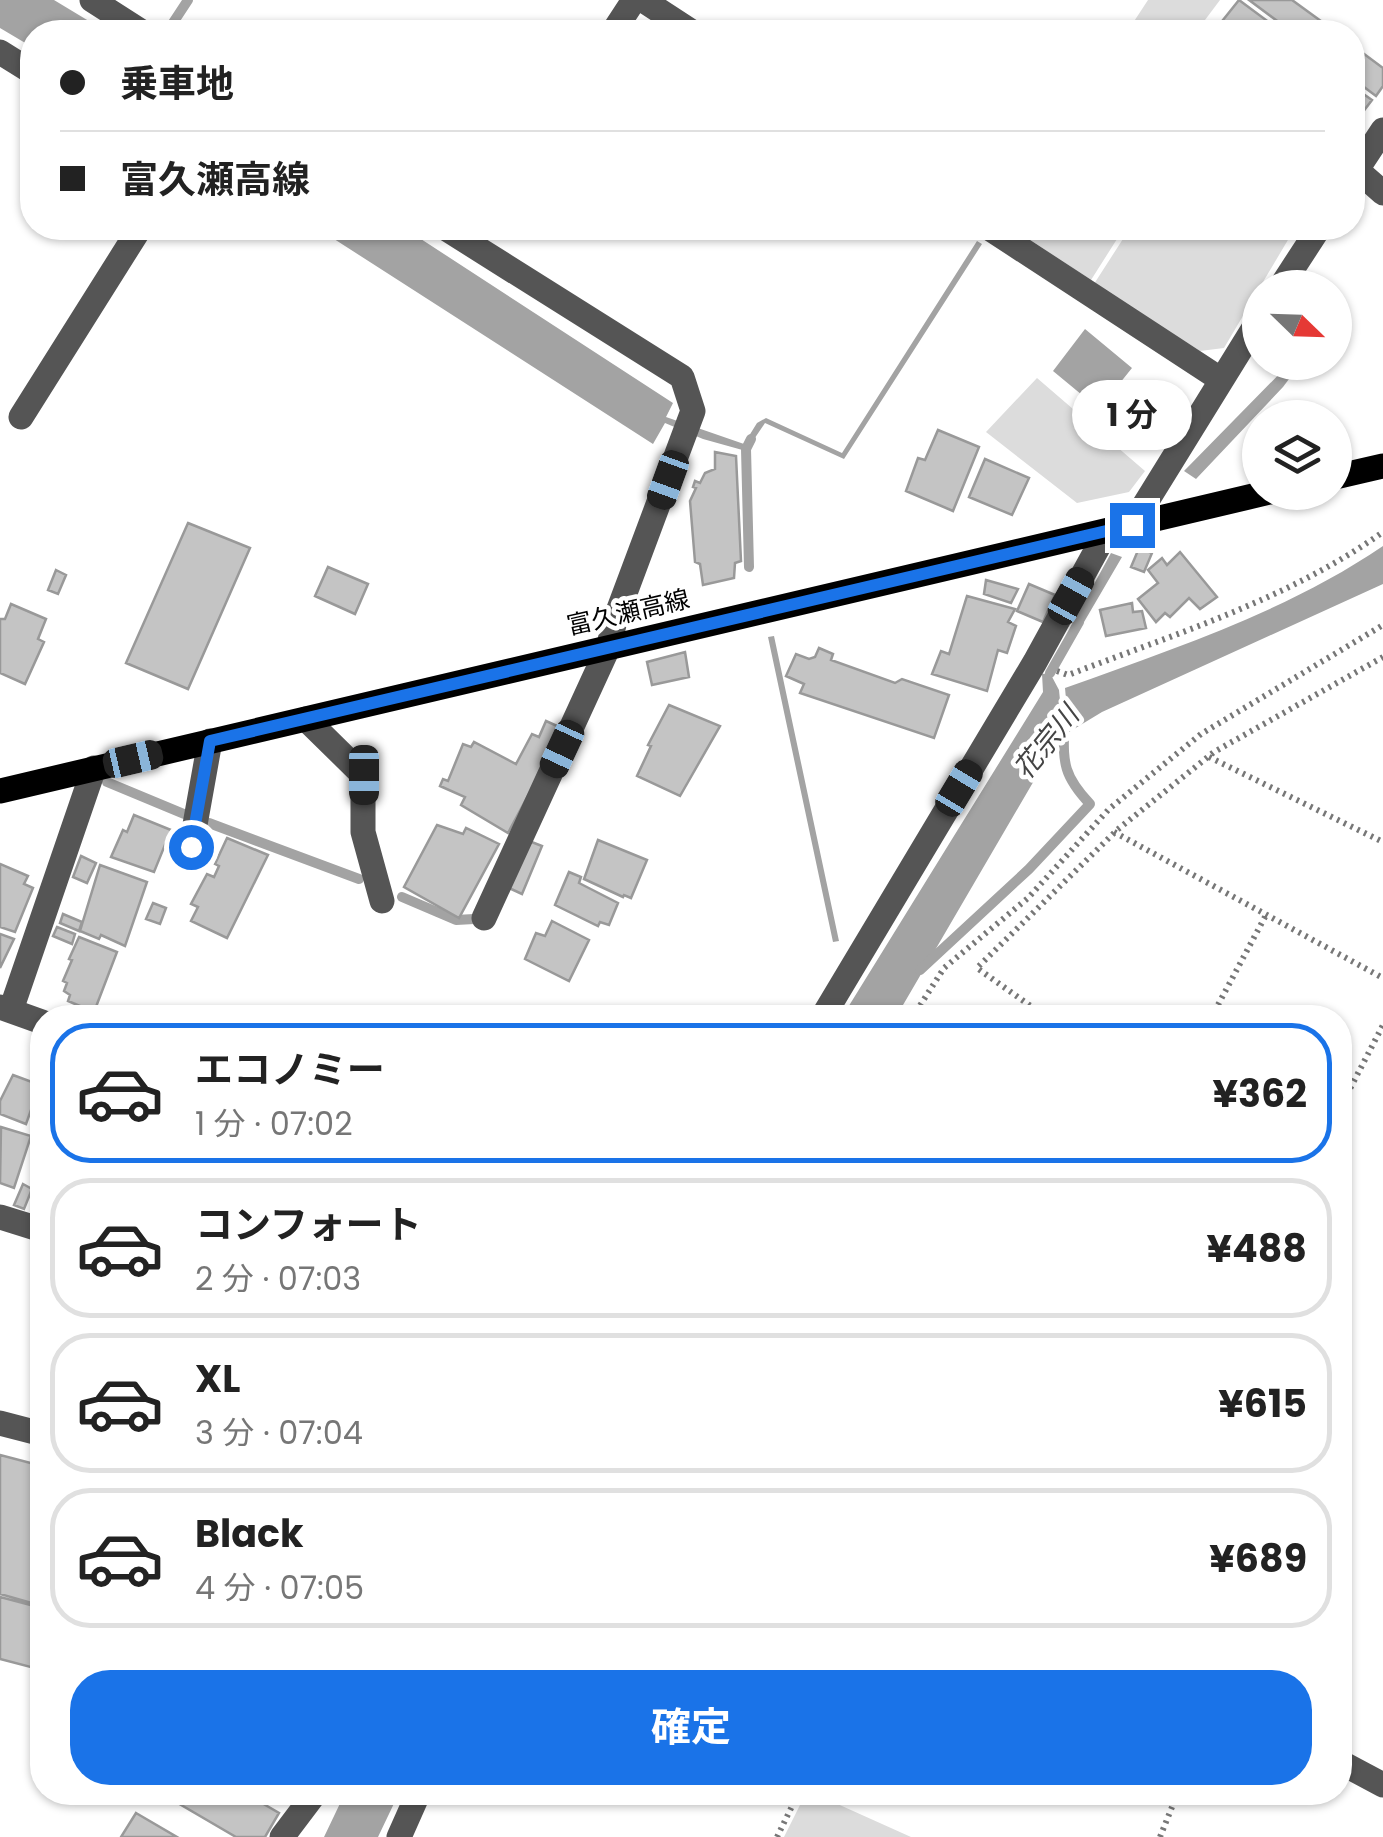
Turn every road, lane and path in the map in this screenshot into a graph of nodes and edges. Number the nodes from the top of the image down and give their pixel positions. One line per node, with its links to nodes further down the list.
1 (92, 0): 3 (street)
2 (643, 0): 4 (street)
3 (123, 20)
4 (674, 20)
5 (1383, 130): 6 (street)
6 (1365, 158)
7 (132, 240): 14 (street)
8 (484, 240): 22 (street)
9 (1007, 240): 13 (street)
10 (1311, 240): 11 (street)
11 (1292, 270)
12 (1242, 345): 13 (street)
13 (1220, 379): 18 (street)
14 (21, 416)
15 (1383, 466): 16 (main road)
16 (1352, 473)
17 (1242, 499): 18 (main road, 富久瀬高線)
18 (1132, 525): 19 (main road, 富久瀬高線)
19 (1107, 531): 22 (main road, 富久瀬高線); 24 (street)
20 (1383, 532): 24 (path)
21 (1383, 625): 38 (path)
22 (608, 648): 25 (main road, 富久瀬高線); 35 (street)
23 (1383, 657): 27 (path)
24 (1035, 662): 37 (street)
25 (306, 719): 26 (main road, 富久瀬高線); 33 (street)
26 (210, 741): 28 (main road, 富久瀬高線); 32 (street)
27 (1208, 757): 30 (path); 31 (path)
28 (94, 768): 29 (main road, 富久瀬高線); 41 (street)
29 (0, 790)
30 (1114, 832): 34 (path); 39 (path)
31 (1383, 842)
32 (191, 847)
33 (382, 901)
34 (1266, 915): 36 (path); 40 (path)
35 (484, 918)
36 (1383, 978)
37 (830, 1005)
38 (920, 1005)
39 (1029, 1005)
40 (1217, 1005)
41 (6, 1009): 42 (street)
42 (30, 1018)
43 (1383, 1025): 44 (path)
44 (1352, 1084)
45 (0, 1217): 46 (street)
46 (30, 1226)
47 (0, 1423): 48 (street)
48 (30, 1431)
49 (1352, 1768): 50 (street)
50 (1383, 1784)
51 (306, 1805): 55 (street)
52 (413, 1805): 56 (street)
53 (793, 1805): 57 (path)
54 (1173, 1805): 58 (path)
55 (282, 1837)
56 (399, 1837)
57 (777, 1837)
58 (1160, 1837)

